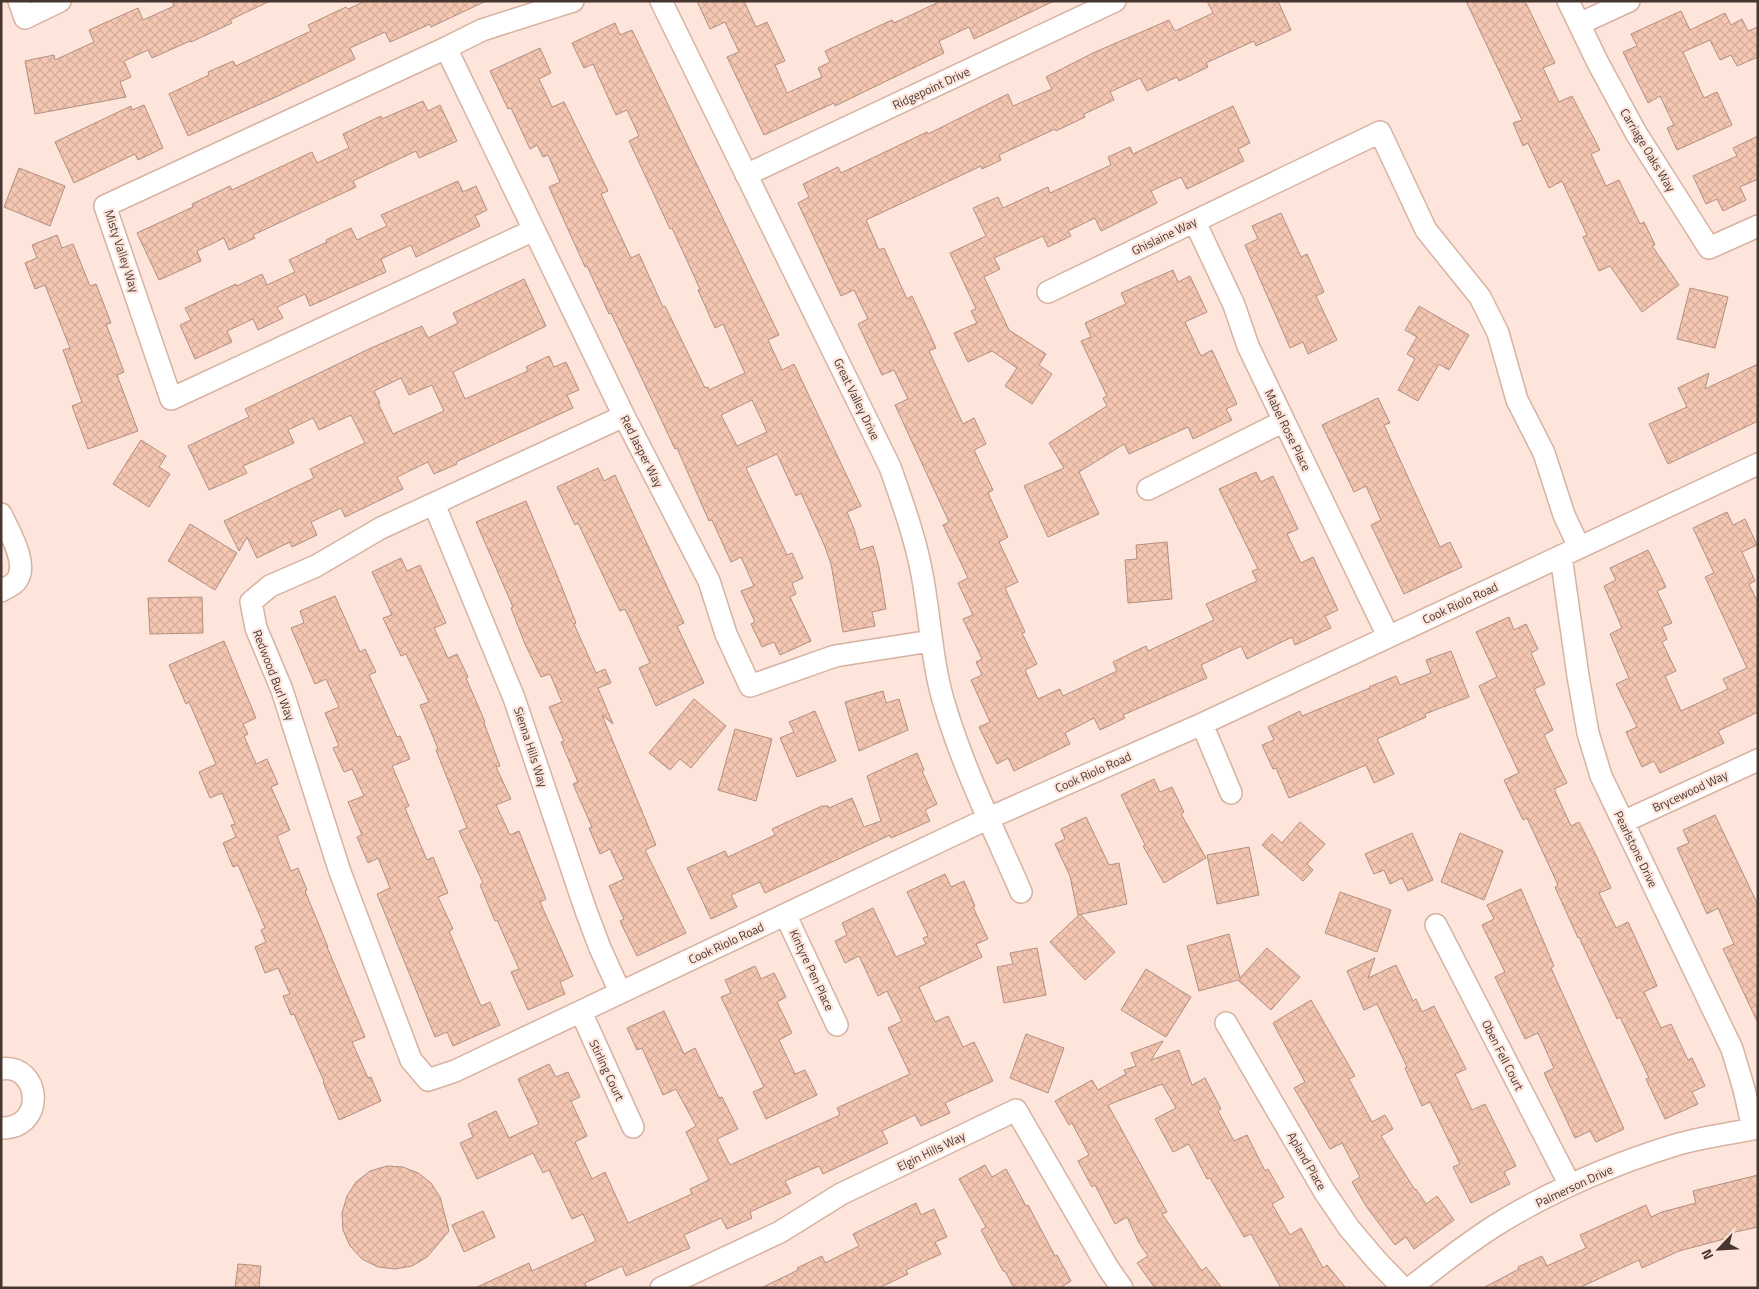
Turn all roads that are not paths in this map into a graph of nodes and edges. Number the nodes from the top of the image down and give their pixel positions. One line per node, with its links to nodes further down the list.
1 (19, 1): 2 (street)
2 (60, 1)
3 (573, 1): 9 (street, Misty Valley Way)
4 (661, 1): 10 (street, Great Valley Drive)
5 (1115, 1): 10 (street, Ridgepoint Drive)
6 (1568, 1): 8 (street, Carriage Oaks Way)
7 (1629, 1): 8 (street)
8 (1580, 24): 12 (street, Carriage Oaks Way)
9 (446, 48): 13 (street, Red Jasper Way); 13 (street, Misty Valley Way)
10 (746, 175): 24 (street, Great Valley Drive)
11 (1195, 222): 14 (street, Ghislaine Way); 16 (street, Mabel Rose Place); 21 (street, Ghislaine Way)
12 (1758, 226)
13 (534, 230): 15 (street, Red Jasper Way)
14 (1048, 292)
15 (624, 416): 19 (street, Redwood Burl Way); 24 (street, Red Jasper Way)
16 (1284, 421): 18 (street); 23 (street, Mabel Rose Place)
17 (1756, 470): 21 (street, Cook Riolo Road)
18 (1148, 489)
19 (434, 504): 33 (street, Sienna Hills Way); 38 (street, Redwood Burl Way)
20 (1, 514): 22 (street)
21 (1570, 551): 23 (street, Cook Riolo Road); 29 (street, Pearlstone Drive)
22 (1, 591)
23 (1388, 636): 25 (street, Cook Riolo Road)
24 (931, 641): 28 (street, Great Valley Drive)
25 (1202, 724): 27 (street); 28 (street, Cook Riolo Road)
26 (1758, 760): 29 (street, Brycewood Way)
27 (1231, 793)
28 (989, 818): 30 (street, Great Valley Drive); 31 (street, Cook Riolo Road)
29 (1623, 822): 41 (street, Pearlstone Drive)
30 (1021, 892)
31 (786, 916): 33 (street, Cook Riolo Road); 36 (street, Kintyre Pen Place)
32 (1436, 925): 42 (street, Oben Fell Court)
33 (620, 992): 34 (street, Cook Riolo Road)
34 (581, 1012): 38 (street, Cook Riolo Road); 39 (street, Stirling Court)
35 (1226, 1023): 45 (street, Apland Place)
36 (837, 1025)
37 (1, 1069): 40 (street)
38 (428, 1080)
39 (633, 1127)
40 (1, 1128)
41 (1755, 1128): 42 (street, Palmerson Drive)
42 (1570, 1185): 46 (street, Palmerson Drive)
43 (661, 1288): 44 (street, Elgin Hills Way)
44 (1122, 1288)
45 (1403, 1288)
46 (1410, 1288)

